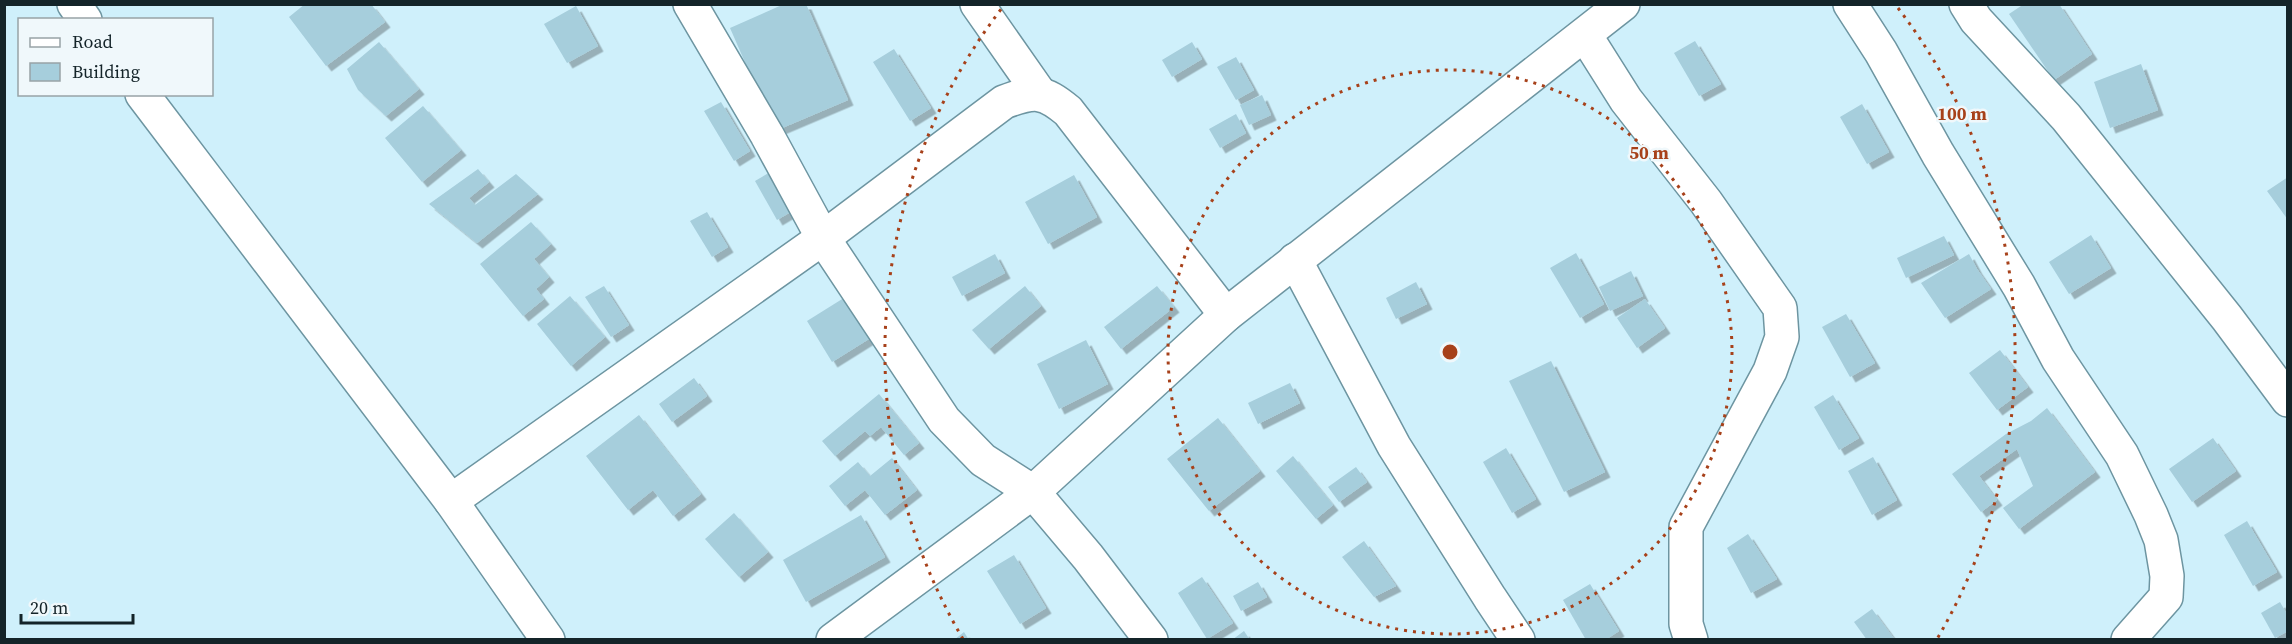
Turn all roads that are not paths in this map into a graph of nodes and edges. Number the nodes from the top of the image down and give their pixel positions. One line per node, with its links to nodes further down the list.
1 (74, 4): 7 (street)
2 (977, 4): 9 (street)
3 (1623, 4): 8 (street)
4 (1850, 4): 22 (street)
5 (1966, 4): 14 (street)
6 (692, 5): 11 (street)
7 (84, 18)
8 (1585, 35): 12 (street); 21 (street)
9 (1040, 94): 11 (street); 13 (street)
10 (144, 96): 16 (street)
11 (823, 238): 15 (street); 16 (street)
12 (1295, 260): 13 (street); 20 (street)
13 (1226, 315): 15 (street)
14 (2288, 400)
15 (1033, 492): 18 (street); 19 (street)
16 (451, 501): 17 (street)
17 (548, 639)
18 (833, 639)
19 (1151, 639)
20 (1518, 639)
21 (1691, 639)
22 (2128, 639)

